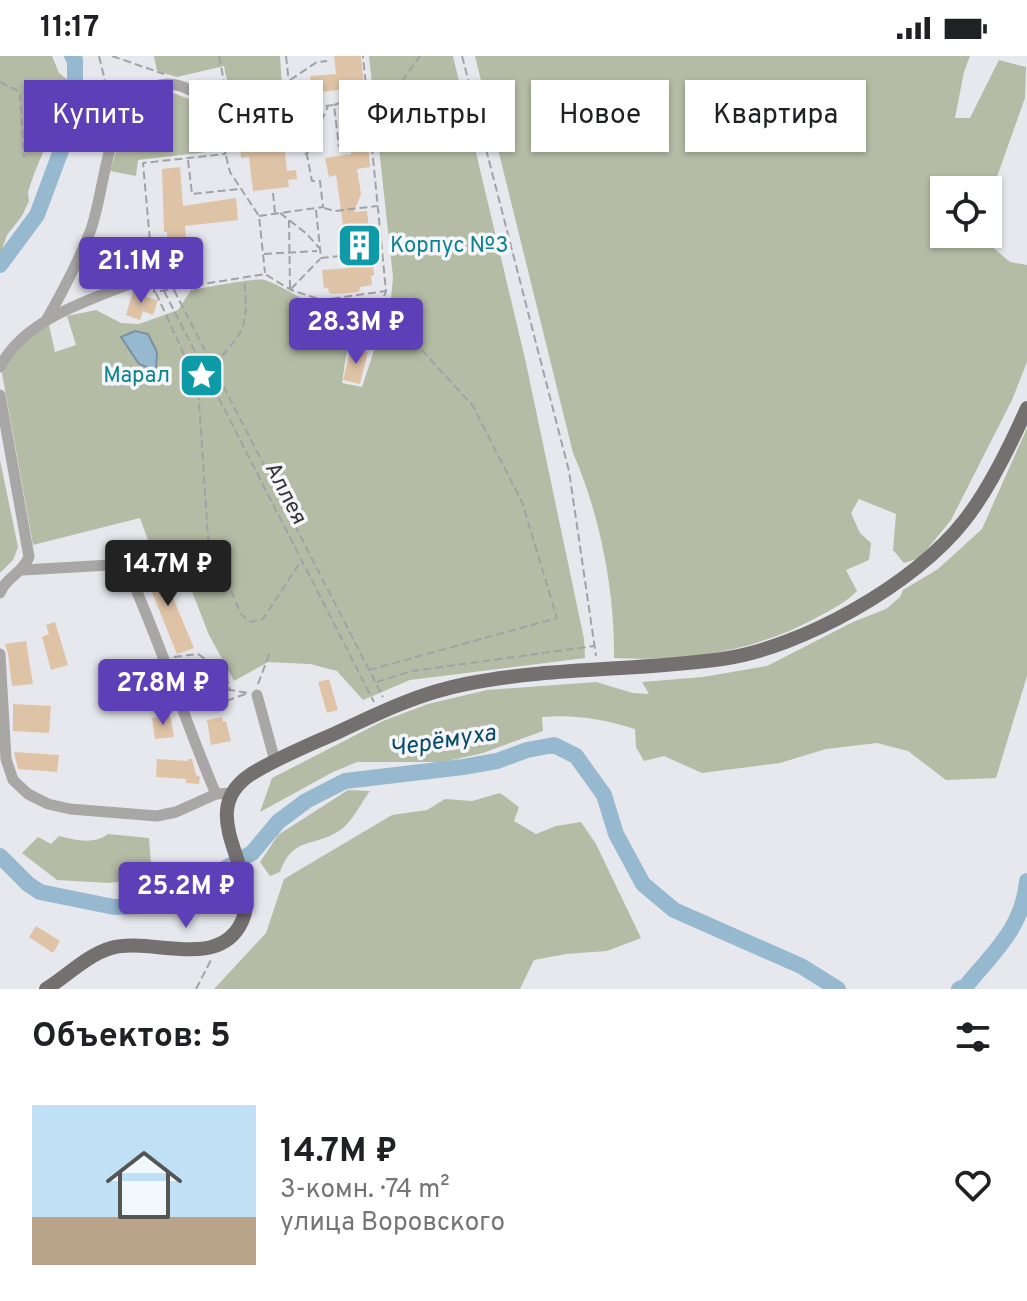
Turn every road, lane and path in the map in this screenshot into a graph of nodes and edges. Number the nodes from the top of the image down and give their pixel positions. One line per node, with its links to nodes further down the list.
1 (99, 56): 9 (path)
2 (112, 56): 10 (path)
3 (219, 56): 11 (path)
4 (286, 56): 12 (path)
5 (363, 56): 13 (path)
6 (420, 56): 14 (path)
7 (462, 56): 63 (path)
8 (327, 61): 12 (path)
9 (105, 80)
10 (166, 80)
11 (224, 80)
12 (289, 80)
13 (365, 80)
14 (403, 80)
15 (0, 82): 26 (path)
16 (339, 103): 17 (path)
17 (334, 105): 18 (path); 20 (path)
18 (328, 106): 19 (path); 25 (path)
19 (323, 107)
20 (339, 147)
21 (110, 152): 51 (street)
22 (303, 152): 25 (path)
23 (373, 152): 30 (path)
24 (225, 154): 27 (path); 28 (path)
25 (307, 155): 31 (path)
26 (24, 157)
27 (188, 158): 28 (path); 42 (path)
28 (241, 189): 34 (path)
29 (273, 193): 33 (path)
30 (378, 206): 31 (path); 48 (path)
31 (323, 207): 32 (path)
32 (315, 208): 33 (path); 36 (path)
33 (277, 214): 34 (path); 35 (path)
34 (259, 216): 38 (path)
35 (289, 220): 36 (path); 37 (path)
36 (320, 250): 37 (path); 40 (path)
37 (288, 253): 38 (path); 46 (path)
38 (263, 254): 41 (path)
39 (341, 256): 40 (path)
40 (321, 258): 46 (path)
41 (265, 274): 43 (path); 46 (path)
42 (153, 275): 47 (path); 51 (street)
43 (244, 277): 44 (path); 55 (path)
44 (173, 289): 45 (path); 55 (path, Аллея)
45 (163, 290): 47 (path); 54 (path, Аллея)
46 (291, 290): 49 (path)
47 (155, 291): 57 (path)
48 (386, 291): 49 (path); 50 (path)
49 (346, 297): 52 (path)
50 (378, 307): 52 (path); 68 (path)
51 (47, 319): 56 (street)
52 (369, 325): 53 (path)
53 (361, 351)
54 (201, 365): 57 (path); 60 (path, Аллея)
55 (213, 365): 68 (path, Аллея)
56 (0, 367)
57 (192, 373): 60 (path)
58 (0, 395): 61 (street)
59 (1027, 408): 67 (main road)
60 (301, 561): 74 (path, Аллея)
61 (23, 570): 62 (street); 66 (street)
62 (0, 593)
63 (594, 646): 67 (path); 69 (path)
64 (270, 652): 71 (path)
65 (0, 654): 76 (street)
66 (165, 658): 70 (path); 72 (street)
67 (598, 669): 74 (main road)
68 (369, 670): 69 (path, Аллея)
69 (375, 682): 74 (path, Аллея)
70 (230, 690): 71 (path); 72 (path)
71 (254, 691): 73 (path); 75 (street)
72 (178, 700): 76 (street)
73 (213, 706)
74 (384, 711): 75 (main road)
75 (275, 761): 76 (main road)
76 (224, 794): 78 (main road)
77 (205, 973): 79 (path)
78 (46, 989)
79 (196, 989)

